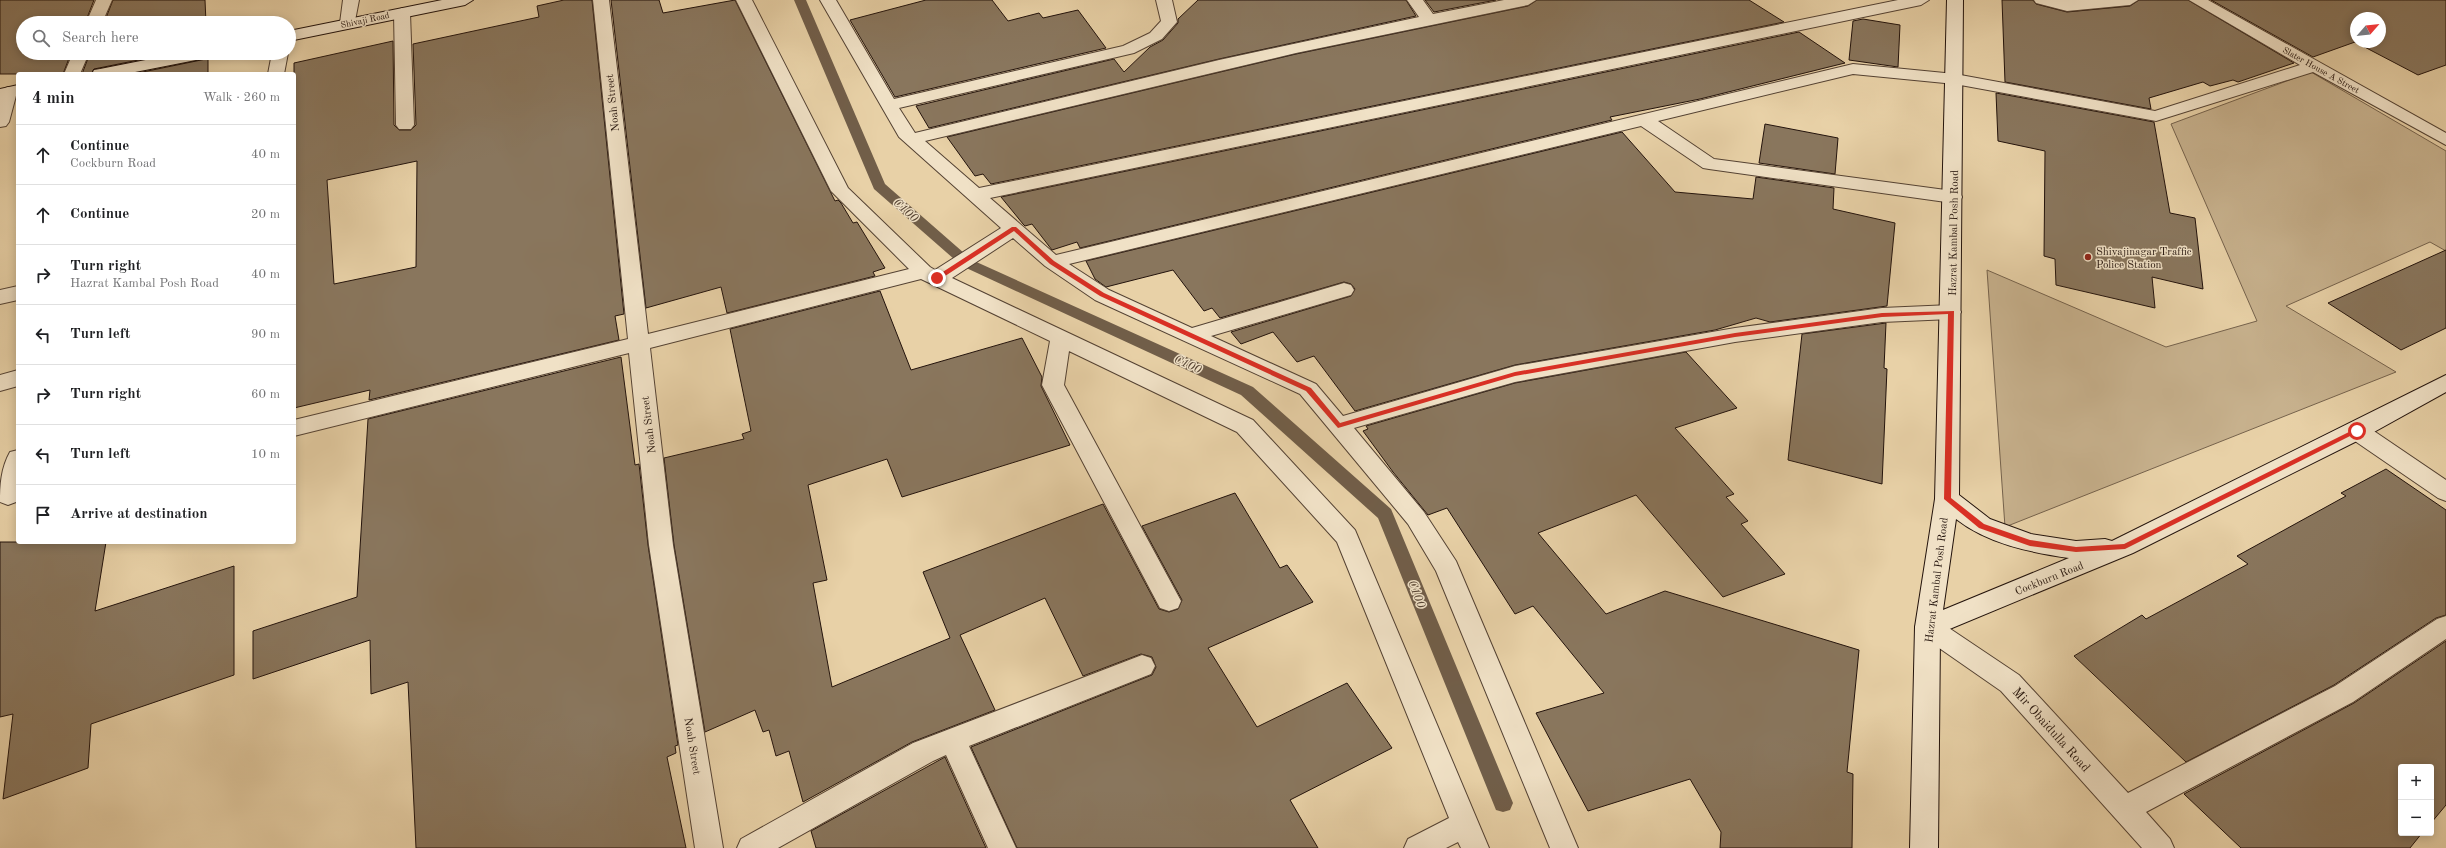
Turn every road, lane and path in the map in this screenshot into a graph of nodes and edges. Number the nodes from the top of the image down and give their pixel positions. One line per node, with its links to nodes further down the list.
1 (104, 0): 17 (street)
2 (352, 0): 19 (street)
3 (465, 0): 15 (street, Shivaji Road)
4 (601, 0): 47 (street, Noah Street)
5 (744, 0): 40 (street)
6 (828, 0): 30 (street)
7 (1164, 0): 30 (street)
8 (1415, 0): 18 (street)
9 (1528, 0): 18 (street)
10 (1921, 0): 36 (street)
11 (1955, 0): 28 (street, Hazrat Kambal Posh Road)
12 (2042, 0): 13 (street)
13 (2130, 0)
14 (2197, 0): 24 (street, Slater House A Street)
15 (447, 2): 16 (street, Shivaji Road)
16 (402, 13): 19 (street, Shivaji Road); 33 (street)
17 (97, 16)
18 (1429, 19): 34 (street)
19 (348, 23): 20 (street, Shivaji Road)
20 (296, 34)
21 (79, 60): 25 (street)
22 (171, 60): 26 (street)
23 (279, 60): 27 (street)
24 (2314, 66): 28 (street); 35 (street, Slater House A Street)
25 (73, 72)
26 (110, 72)
27 (276, 72)
28 (1955, 79): 31 (street); 37 (street, Hazrat Kambal Posh Road)
29 (9, 92): 32 (street)
30 (888, 105): 34 (street)
31 (1644, 120): 37 (street); 39 (street)
32 (0, 122)
33 (405, 125)
34 (912, 139): 36 (street)
35 (2446, 140)
36 (975, 195): 38 (street)
37 (1954, 197): 44 (street, Hazrat Kambal Posh Road)
38 (1014, 228): 39 (street); 40 (street)
39 (1052, 262): 45 (street)
40 (936, 274): 46 (street); 47 (street)
41 (1344, 290): 45 (street)
42 (16, 294): 43 (street)
43 (0, 297)
44 (1951, 312): 51 (street); 57 (street, Hazrat Kambal Posh Road)
45 (1192, 335): 51 (street)
46 (1061, 338): 59 (street); 65 (street)
47 (638, 344): 52 (street); 66 (street, Noah Street)
48 (16, 379): 49 (street)
49 (0, 383)
50 (2446, 383): 53 (street, Cockburn Road)
51 (1338, 425): 70 (street)
52 (296, 428)
53 (2357, 431): 55 (street); 58 (street, Cockburn Road)
54 (16, 466): 56 (street)
55 (2446, 492)
56 (9, 496)
57 (1947, 499): 58 (street); 61 (street, Hazrat Kambal Posh Road)
58 (2125, 546): 61 (street, Cockburn Road)
59 (1168, 601)
60 (2446, 626): 64 (street)
61 (1928, 627): 64 (street, Mir Obaidulla Road); 71 (street, Hazrat Kambal Posh Road)
62 (1142, 666): 63 (street)
63 (953, 741): 67 (street); 68 (street)
64 (2124, 809): 72 (street, Mir Obaidulla Road)
65 (1470, 836): 69 (street)
66 (709, 848)
67 (751, 848)
68 (1002, 848)
69 (1418, 848)
70 (1564, 848)
71 (1924, 848)
72 (2160, 848)

